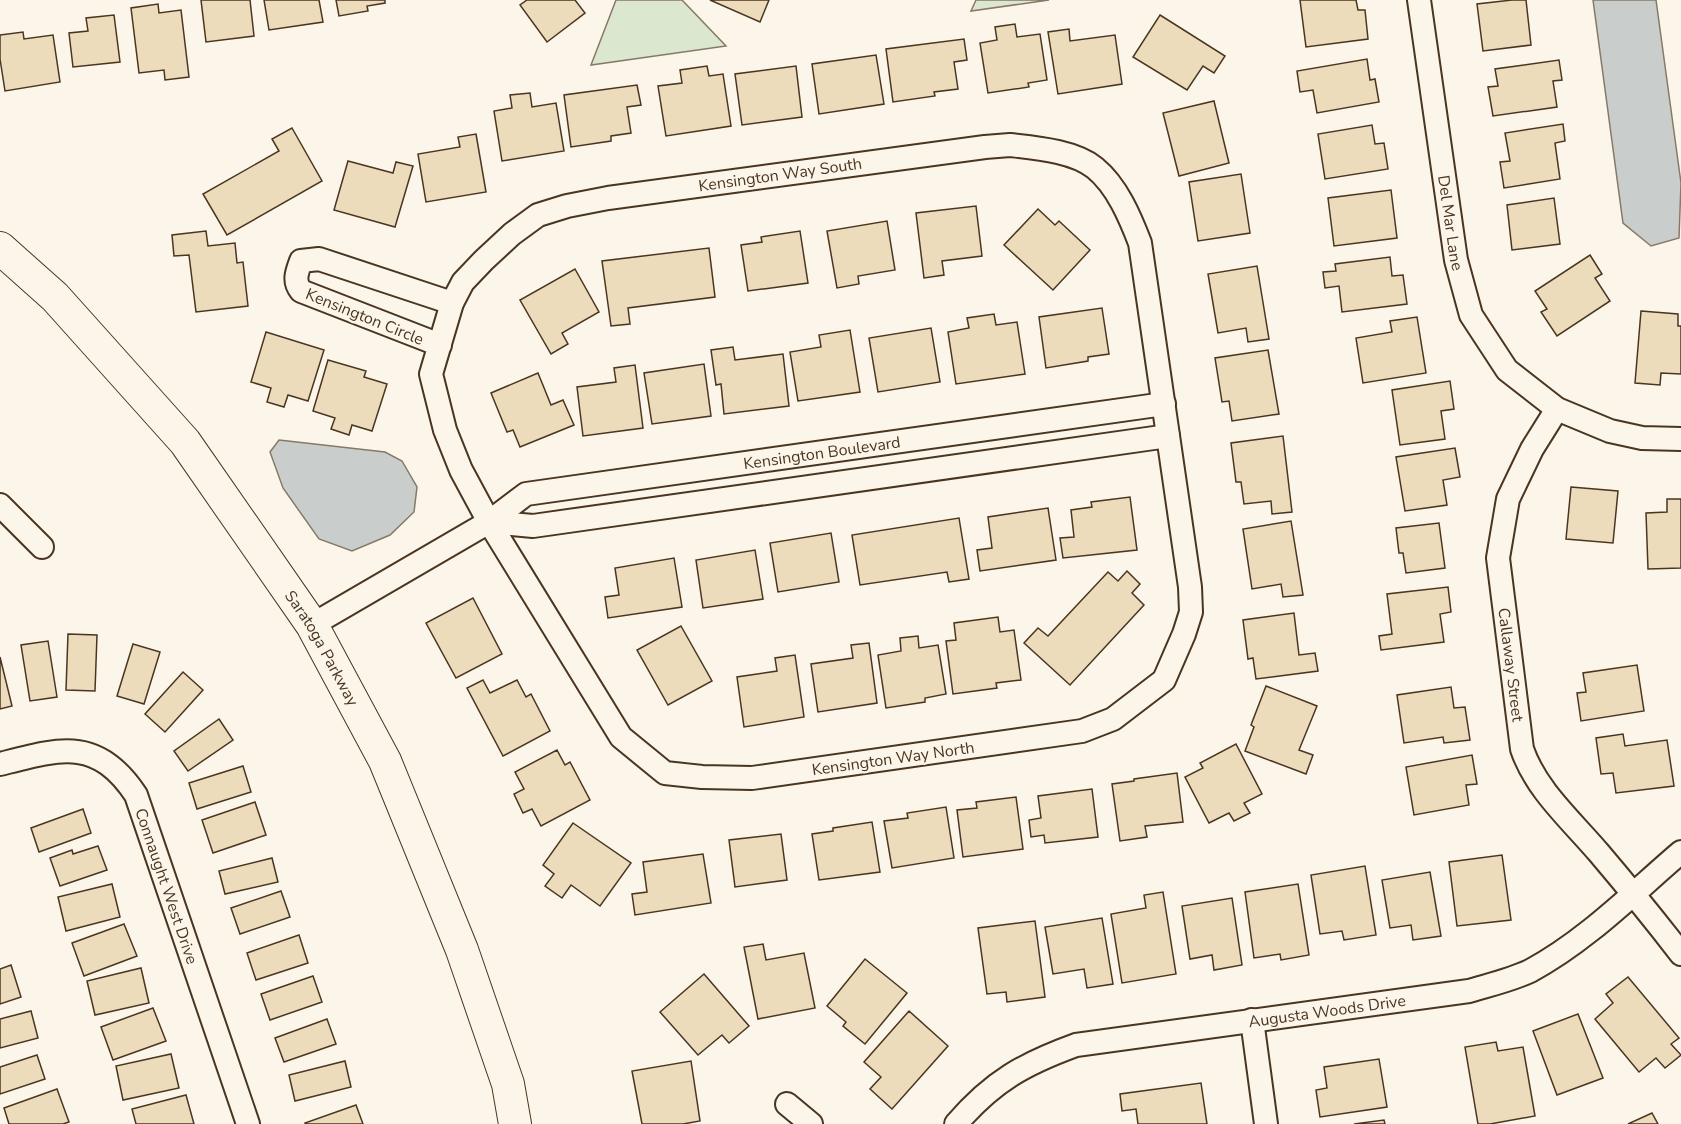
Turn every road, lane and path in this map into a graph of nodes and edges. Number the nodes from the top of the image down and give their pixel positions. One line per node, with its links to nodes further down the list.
1 (1419, 0): 6 (street, Del Mar Lane)
2 (0, 248): 12 (street, Saratoga Parkway)
3 (452, 303): 4 (street, Kensington Way South); 4 (street, Kensington Circle); 5 (street, Kensington Way South)
4 (440, 345): 10 (street, Kensington Way South)
5 (1164, 404): 7 (street, Kensington Way South); 10 (street, Kensington Boulevard)
6 (1557, 409): 8 (street, Del Mar Lane); 15 (street, Callaway Street)
7 (1168, 436): 10 (street, Kensington Boulevard); 10 (street, Kensington Way North)
8 (1681, 439)
9 (0, 505): 11 (street)
10 (489, 522): 12 (street, Kensington Boulevard)
11 (42, 547)
12 (312, 625): 20 (street, Saratoga Parkway)
13 (0, 764): 19 (street, Connaught West Drive)
14 (1681, 852): 15 (street, Augusta Woods Drive)
15 (1634, 893): 16 (street, Callaway Street); 17 (street, Augusta Woods Drive)
16 (1681, 954)
17 (1252, 1020): 22 (street, Augusta Woods Drive); 23 (street)
18 (787, 1104): 21 (street)
19 (248, 1124)
20 (514, 1124)
21 (811, 1124)
22 (956, 1124)
23 (1266, 1124)

